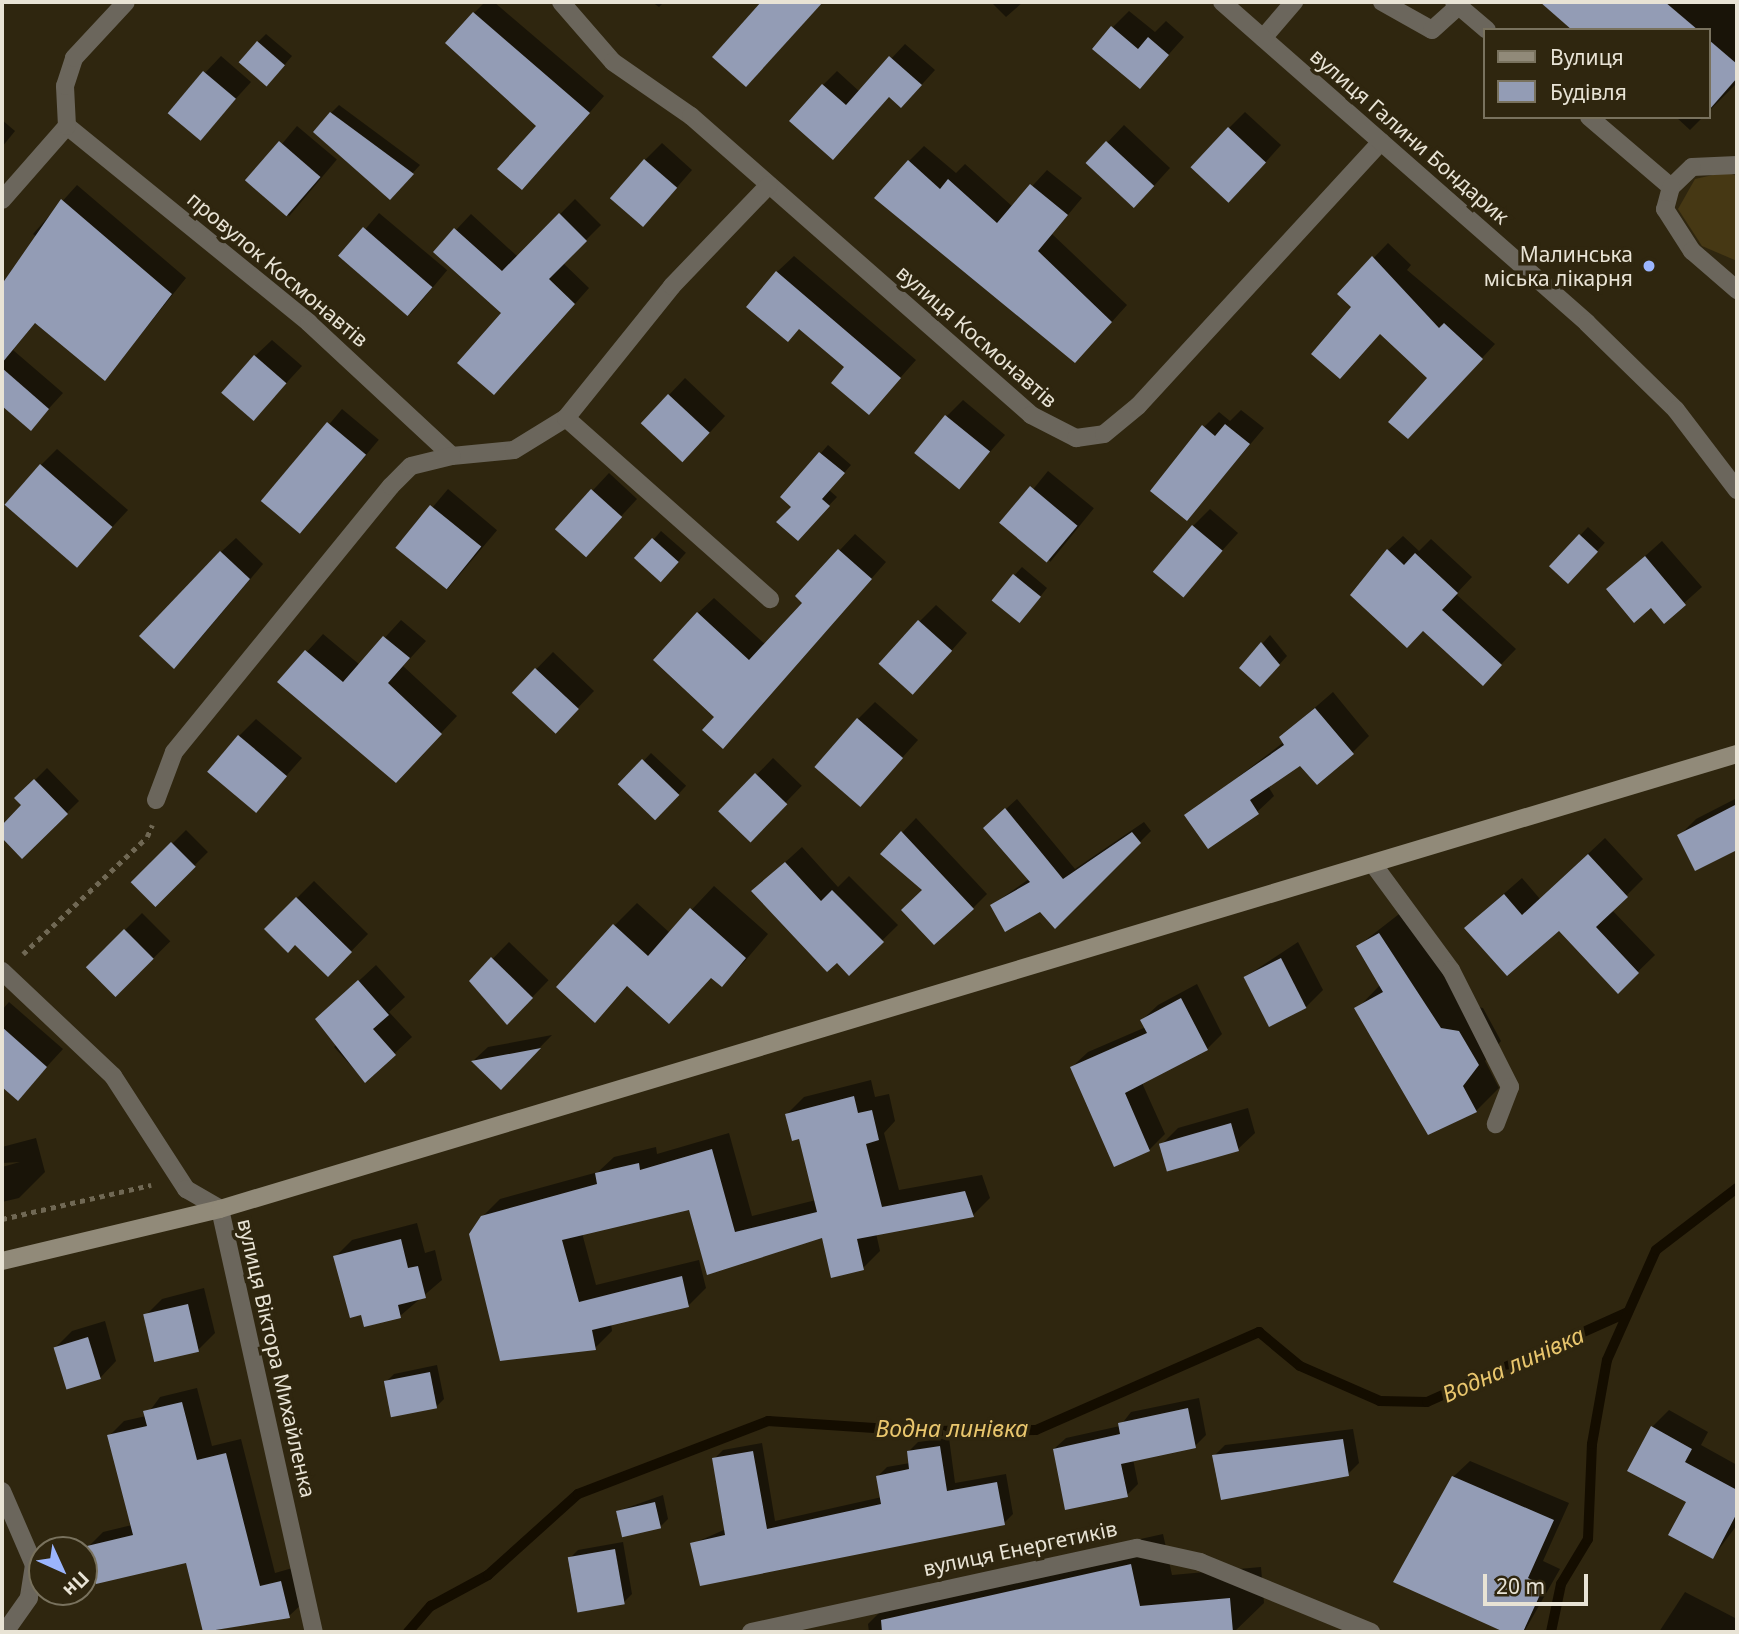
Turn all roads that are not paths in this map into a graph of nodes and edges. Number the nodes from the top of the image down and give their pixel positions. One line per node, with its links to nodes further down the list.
1 (126, 2): 10 (street)
2 (561, 2): 13 (street, вулиця Космонавтів)
3 (1222, 2): 8 (street, вулиця Галини Бондарик)
4 (1294, 2): 8 (street)
5 (1384, 2): 6 (street)
6 (1456, 4): 7 (street)
7 (1485, 28)
8 (1263, 38): 11 (street, вулиця Галини Бондарик)
9 (1591, 119): 14 (street)
10 (67, 127): 15 (street); 18 (street, провулок Космонавтів)
11 (1381, 142): 13 (street, вулиця Космонавтів); 19 (street, вулиця Галини Бондарик)
12 (1737, 164): 14 (street)
13 (769, 185): 17 (street)
14 (1671, 187): 16 (street)
15 (2, 200)
16 (1737, 290)
17 (566, 418): 18 (street); 20 (street)
18 (452, 456): 22 (street)
19 (1737, 490)
20 (770, 599)
21 (1737, 754): 23 (street)
22 (156, 800)
23 (1373, 864): 25 (street); 26 (street)
24 (3, 972): 26 (street, вулиця Віктора Михайленка)
25 (1496, 1124)
26 (220, 1209): 27 (street); 30 (street, вулиця Віктора Михайленка)
27 (2, 1261)
28 (2, 1491): 29 (street)
29 (5, 1632)
30 (314, 1632)
31 (751, 1632): 32 (street, вулиця Енергетиків)
32 (1371, 1632)

